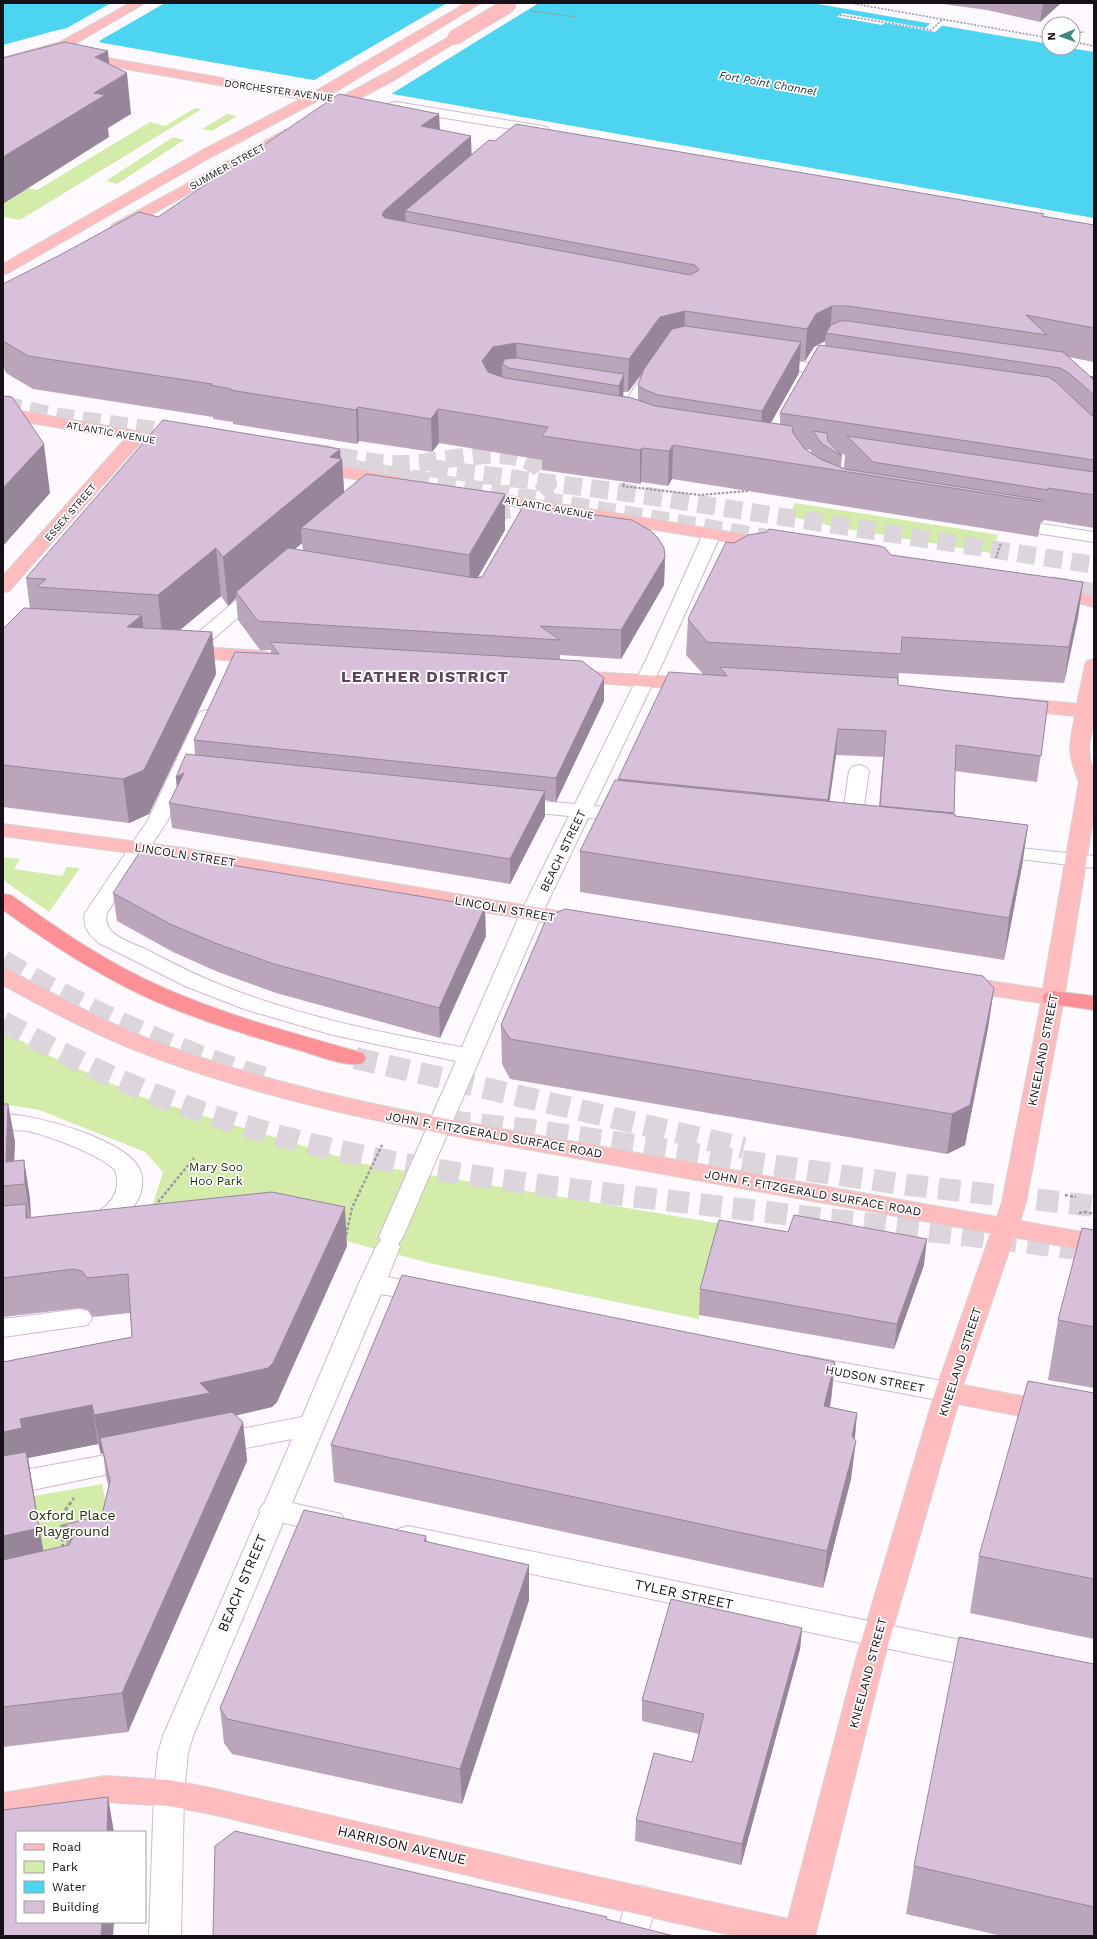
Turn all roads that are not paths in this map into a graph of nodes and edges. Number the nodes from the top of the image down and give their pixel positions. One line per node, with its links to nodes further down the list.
1 (139, 3): 4 (main road)
2 (475, 3): 6 (main road, SUMMER STREET)
3 (511, 3): 7 (main road, bridge)
4 (49, 50): 5 (main road); 6 (main road, DORCHESTER AVENUE)
5 (3, 62)
6 (314, 96): 8 (main road, DORCHESTER AVENUE); 14 (main road, SUMMER STREET)
7 (365, 97): 8 (street, DORCHESTER AVENUE)
8 (348, 100): 10 (main road)
9 (382, 104): 12 (street)
10 (314, 118)
11 (294, 129): 13 (main road, SUMMER STREET)
12 (557, 133)
13 (107, 233)
14 (3, 270)
15 (665, 354): 19 (street)
16 (752, 360): 17 (street)
17 (849, 374)
18 (3, 413): 20 (main road, ATLANTIC AVENUE)
19 (612, 422)
20 (136, 437): 21 (main road, ATLANTIC AVENUE); 32 (main road, ESSEX STREET)
21 (192, 446)
22 (298, 464): 23 (main road)
23 (389, 480): 24 (main road); 26 (street)
24 (413, 484)
25 (460, 492): 28 (main road, ATLANTIC AVENUE)
26 (372, 495)
27 (995, 522): 29 (street)
28 (712, 534): 30 (main road, ATLANTIC AVENUE); 42 (street, BEACH STREET)
29 (1094, 537)
30 (786, 547)
31 (273, 578): 36 (street)
32 (3, 588)
33 (1036, 588): 34 (main road)
34 (1094, 602)
35 (163, 651): 36 (main road)
36 (187, 652): 37 (main road)
37 (236, 655): 38 (main road); 40 (street)
38 (283, 658)
39 (1094, 665): 46 (main road, KNEELAND STREET)
40 (228, 673)
41 (558, 676): 42 (main road)
42 (644, 681): 43 (main road); 50 (street, BEACH STREET)
43 (710, 685)
44 (214, 701): 54 (street)
45 (1002, 704): 46 (main road)
46 (1085, 711): 48 (main road, KNEELAND STREET)
47 (859, 771): 53 (street)
48 (1091, 780): 56 (main road, KNEELAND STREET)
49 (500, 804): 50 (street)
50 (582, 811): 51 (street); 58 (street, BEACH STREET)
51 (645, 816)
52 (3, 830): 54 (main road, LINCOLN STREET)
53 (849, 836)
54 (141, 848): 58 (main road, LINCOLN STREET); 64 (street)
55 (975, 849): 56 (street)
56 (1085, 861): 62 (main road, KNEELAND STREET)
57 (3, 900): 65 (highway)
58 (531, 914): 59 (main road, LINCOLN STREET); 64 (street, BEACH STREET)
59 (598, 925)
60 (3, 976): 67 (main road, JOHN F. FITZGERALD SURFACE ROAD)
61 (941, 980): 62 (main road)
62 (1053, 998): 63 (highway); 68 (main road, KNEELAND STREET)
63 (1094, 1003)
64 (470, 1056): 67 (street, BEACH STREET)
65 (355, 1058)
66 (3, 1122): 69 (street)
67 (440, 1126): 68 (main road, JOHN F. FITZGERALD SURFACE ROAD); 71 (street, BEACH STREET)
68 (1006, 1227): 70 (main road, JOHN F. FITZGERALD SURFACE ROAD); 76 (main road, KNEELAND STREET)
69 (69, 1228)
70 (1094, 1243)
71 (372, 1283): 72 (street); 78 (street, BEACH STREET)
72 (447, 1297)
73 (79, 1318): 74 (street)
74 (3, 1328)
75 (784, 1361): 76 (street, HUDSON STREET)
76 (948, 1392): 77 (main road, HUDSON STREET); 83 (main road, KNEELAND STREET)
77 (1094, 1420)
78 (311, 1425): 79 (street); 82 (street, BEACH STREET)
79 (196, 1448)
80 (158, 1455): 81 (street)
81 (3, 1485)
82 (273, 1510): 83 (street, TYLER STREET); 85 (street, BEACH STREET)
83 (878, 1634): 84 (street, TYLER STREET); 90 (main road, KNEELAND STREET)
84 (1011, 1662)
85 (170, 1793): 86 (main road, HARRISON AVENUE); 87 (main road, HARRISON AVENUE); 88 (street, BEACH STREET)
86 (3, 1806)
87 (642, 1900): 89 (street); 90 (main road, HARRISON AVENUE)
88 (165, 1936)
89 (632, 1936)
90 (799, 1936)

